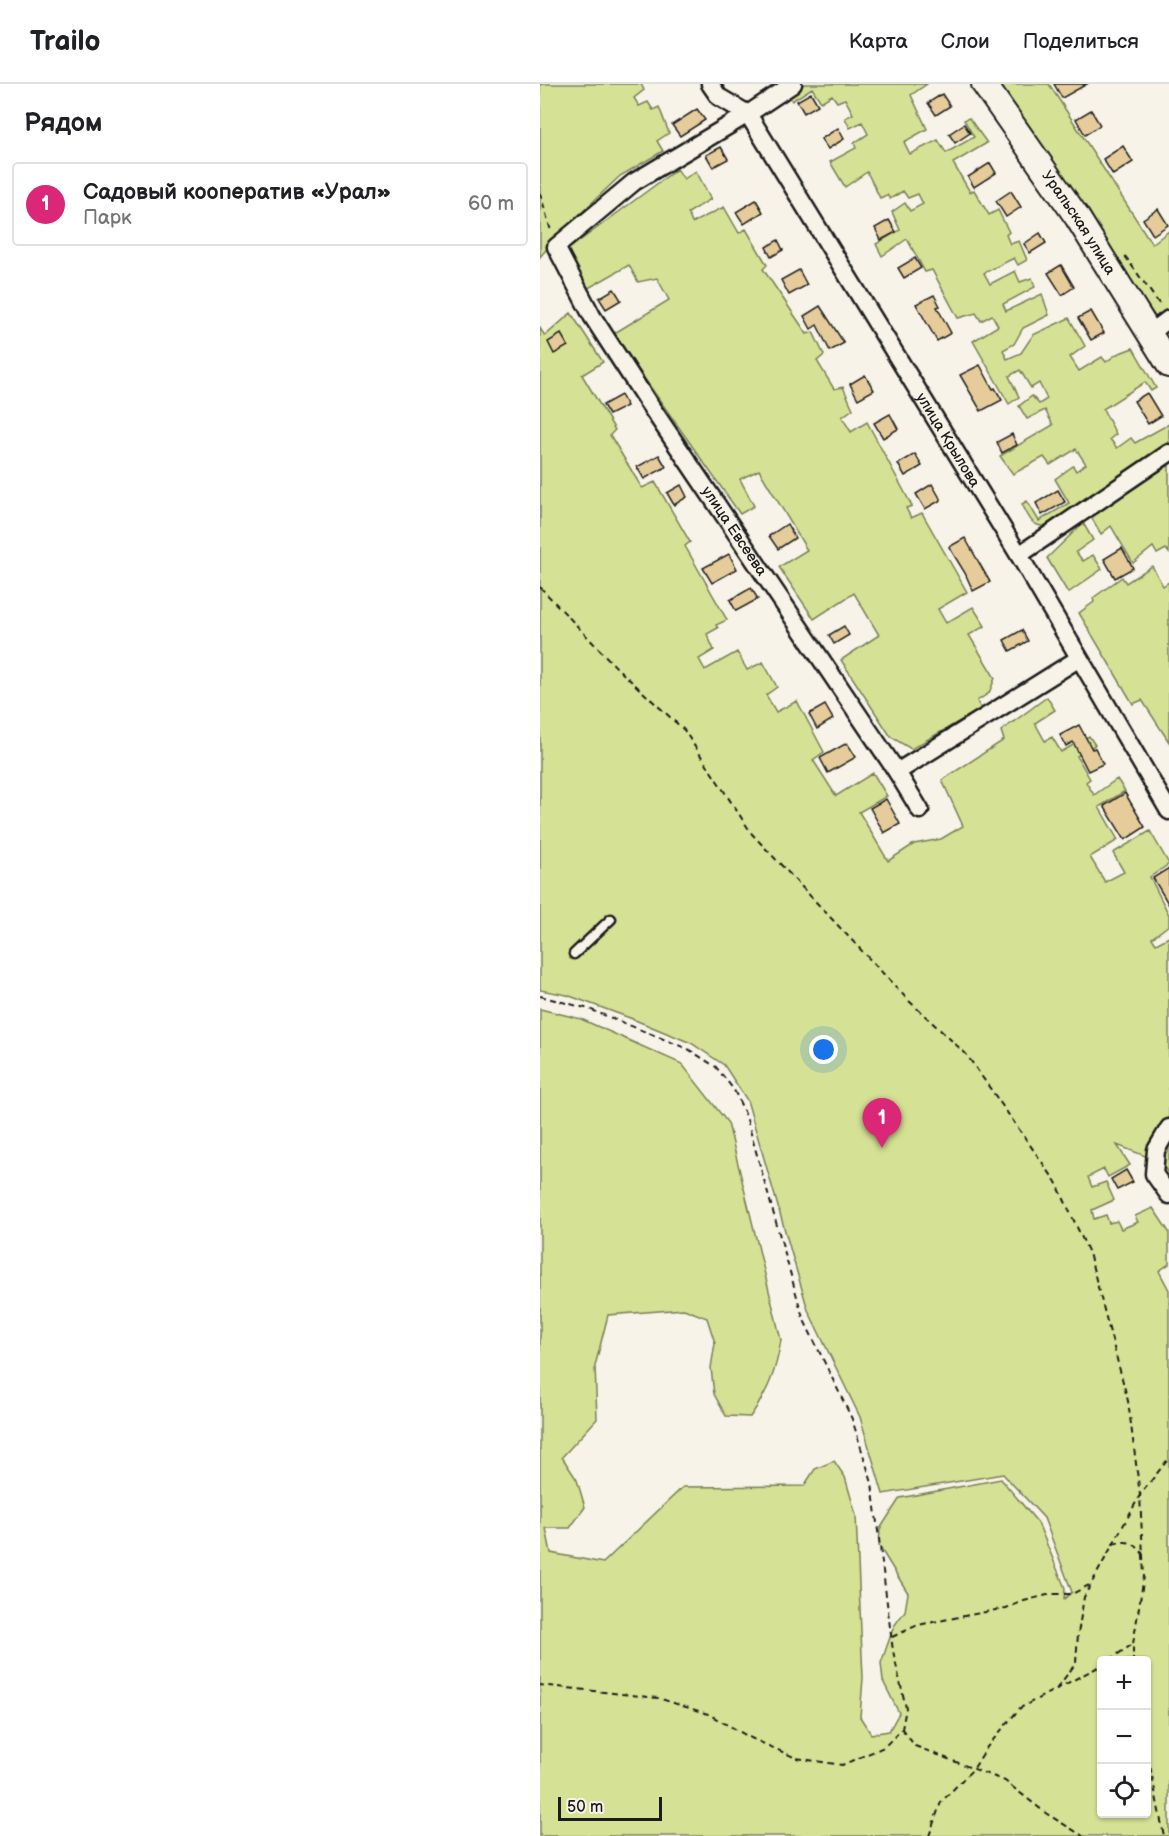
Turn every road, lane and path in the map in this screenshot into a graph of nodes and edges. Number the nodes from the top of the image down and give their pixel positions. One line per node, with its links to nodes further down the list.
1 (710, 84): 4 (street, улица Крылова)
2 (793, 84): 4 (street)
3 (984, 84): 8 (main road, Уральская улица)
4 (748, 114): 6 (street); 11 (street, улица Крылова)
5 (540, 193): 6 (path)
6 (556, 247): 14 (street, улица Евсеева)
7 (1169, 319): 8 (street)
8 (1149, 334): 9 (main road, Уральская улица)
9 (1169, 365)
10 (1169, 453): 11 (street)
11 (1019, 555): 13 (street, улица Крылова)
12 (540, 587): 23 (path)
13 (1078, 659): 14 (street); 16 (street, улица Крылова)
14 (897, 772): 15 (street, улица Евсеева)
15 (920, 810)
16 (1169, 811)
17 (611, 919): 18 (lane)
18 (573, 954)
19 (540, 996): 27 (path)
20 (1169, 1128): 21 (street)
21 (1169, 1195)
22 (1169, 1458): 23 (path)
23 (1140, 1495): 24 (path); 25 (path)
24 (1113, 1544): 25 (path); 26 (path)
25 (1143, 1555): 28 (path)
26 (1090, 1584): 27 (path); 33 (path)
27 (892, 1637): 34 (path)
28 (1133, 1644): 29 (path); 30 (path)
29 (1115, 1656)
30 (1133, 1656)
31 (1097, 1667): 33 (path)
32 (540, 1685): 34 (path)
33 (1057, 1688): 36 (path)
34 (902, 1729): 36 (path)
35 (1150, 1764): 39 (path)
36 (974, 1768): 37 (path); 38 (path)
37 (929, 1836)
38 (1083, 1836)
39 (1164, 1836)

